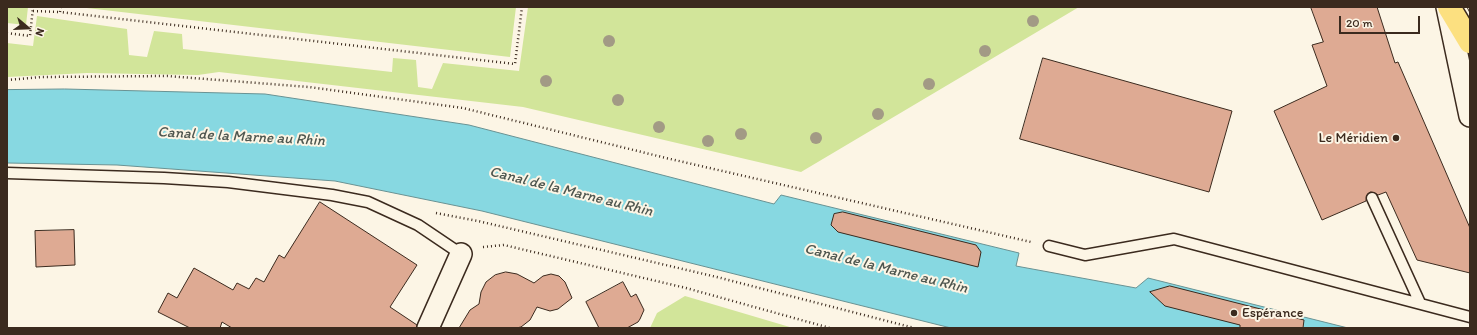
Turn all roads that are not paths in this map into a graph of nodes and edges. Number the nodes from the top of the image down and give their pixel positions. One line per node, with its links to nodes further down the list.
1 (1448, 7): 2 (main road); 3 (street)
2 (1470, 42)
3 (1470, 116)
4 (7, 173): 7 (lane)
5 (1372, 198): 8 (lane)
6 (1049, 246): 8 (lane)
7 (461, 254): 10 (street)
8 (1420, 304): 9 (lane)
9 (1470, 317)
10 (428, 328)

